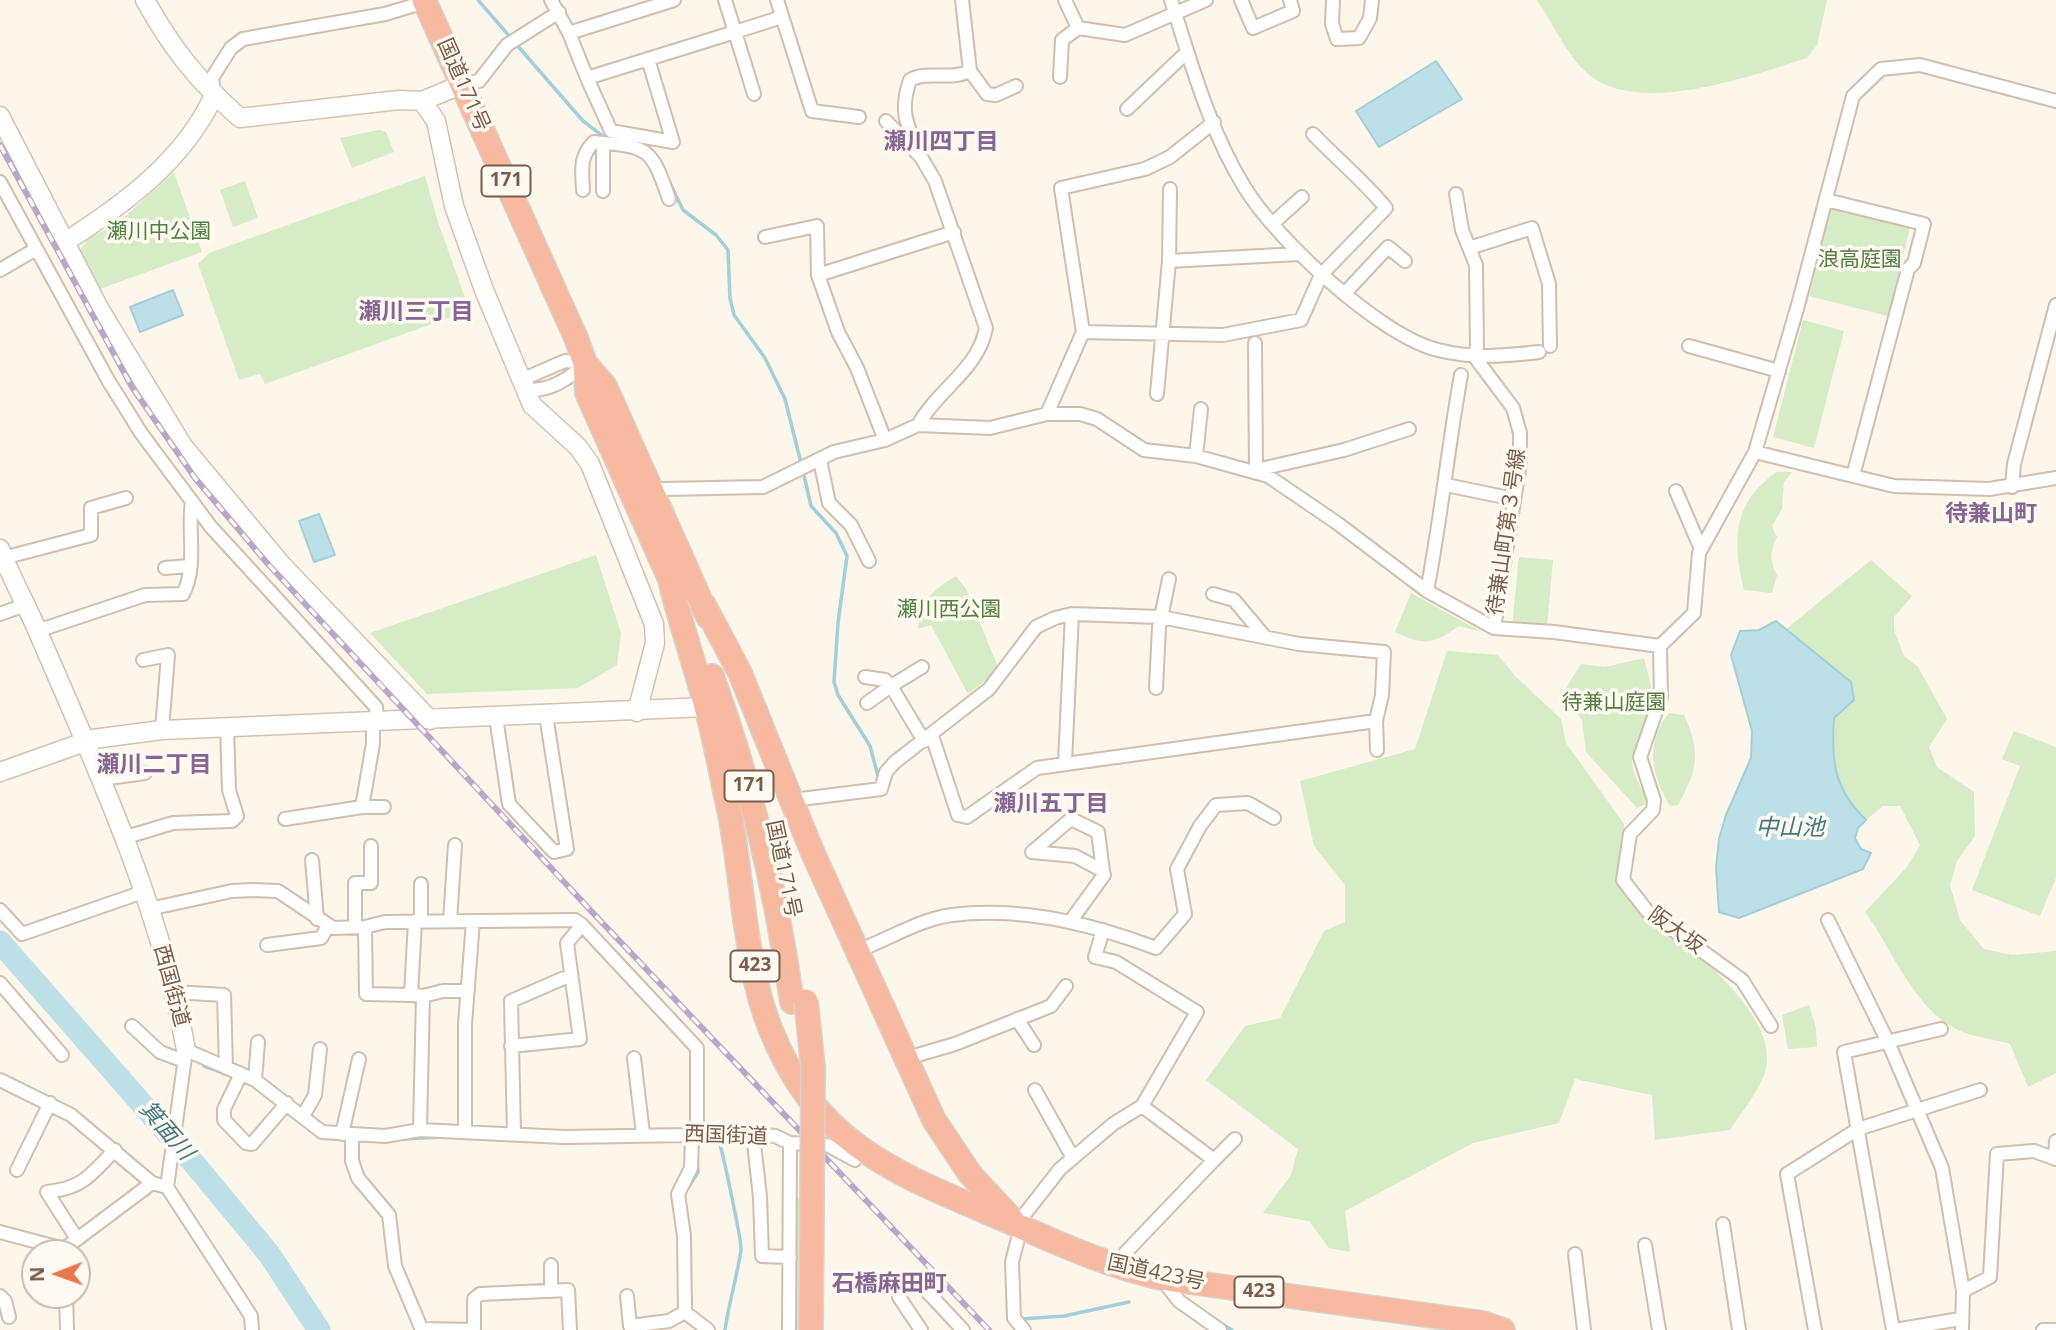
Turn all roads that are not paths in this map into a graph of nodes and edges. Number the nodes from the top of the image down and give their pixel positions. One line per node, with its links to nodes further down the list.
1 (145, 0): 29 (street)
2 (551, 0): 15 (street)
3 (674, 0): 20 (street)
4 (725, 0): 19 (street)
5 (777, 0): 17 (street)
6 (962, 0): 23 (street)
7 (1065, 0): 18 (street)
8 (1171, 0): 16 (street)
9 (1206, 0): 16 (street)
10 (1241, 0): 11 (street)
11 (1290, 0)
12 (1333, 0): 13 (street)
13 (1372, 0)
14 (425, 1): 26 (highway, 国道171号 / 171); 29 (street)
15 (559, 12): 20 (street); 26 (street)
16 (1176, 14): 18 (street); 21 (street)
17 (782, 18): 19 (street); 34 (street)
18 (1077, 28): 24 (street)
19 (735, 32): 22 (street); 28 (street)
20 (569, 33): 25 (street)
21 (1187, 52): 32 (street); 36 (street)
22 (648, 59): 25 (street); 38 (street)
23 (970, 71): 27 (street); 39 (street)
24 (1060, 77)
25 (587, 78): 38 (street)
26 (463, 84): 30 (street); 67 (highway, 国道171号 / 171)
27 (1016, 86)
28 (754, 94)
29 (214, 95): 30 (street); 51 (street)
30 (422, 101): 70 (street)
31 (2056, 101): 47 (street)
32 (1127, 109)
33 (0, 116): 51 (street)
34 (859, 117)
35 (886, 121): 39 (street)
36 (1214, 122): 48 (street); 62 (street)
37 (1313, 134): 59 (street)
38 (609, 139): 42 (street); 43 (street); 46 (street)
39 (921, 157): 49 (street)
40 (0, 182): 53 (street)
41 (1170, 189): 55 (street)
42 (583, 190)
43 (603, 191)
44 (1456, 194): 52 (street)
45 (1302, 197): 48 (street)
46 (669, 198)
47 (1826, 200): 68 (street); 81 (street)
48 (1272, 224): 54 (street)
49 (954, 232): 58 (street); 74 (street)
50 (765, 237): 58 (street)
51 (65, 242): 118 (street)
52 (1469, 248): 66 (street); 66 (street)
53 (36, 249): 57 (street); 89 (street)
54 (1298, 254): 55 (street); 59 (street)
55 (1169, 261): 63 (street)
56 (1405, 261): 60 (street)
57 (0, 270)
58 (818, 275): 76 (street)
59 (1321, 275): 60 (street); 63 (street)
60 (1345, 293): 66 (street)
61 (2056, 305): 84 (street)
62 (1083, 332): 63 (street); 73 (street)
63 (1161, 335): 71 (street)
64 (1255, 343): 80 (street)
65 (1689, 346): 68 (street)
66 (1474, 356): 88 (street, 待兼山町第３号線)
67 (585, 363): 70 (street); 86 (highway, 国道171号 / 171); 96 (highway, 国道171号 / 171)
68 (1779, 371): 77 (street)
69 (1461, 375): 83 (street)
70 (525, 389): 115 (street)
71 (1157, 394)
72 (1201, 409): 78 (street)
73 (1047, 414): 74 (street); 78 (street)
74 (918, 425): 76 (street)
75 (1409, 429): 80 (street)
76 (885, 440): 79 (street)
77 (1755, 452): 81 (street); 90 (street)
78 (1196, 456): 80 (street)
79 (820, 460): 86 (street); 92 (street)
80 (1256, 470): 97 (street)
81 (1853, 476): 84 (street)
82 (2056, 478): 84 (street)
83 (1446, 485): 88 (street); 97 (street)
84 (2012, 487)
85 (1676, 491): 90 (street)
86 (653, 494): 100 (highway, 国道171号 / 171)
87 (126, 498): 91 (street)
88 (1514, 499): 104 (street, 待兼山町第３号線)
89 (192, 501): 93 (street); 120 (street)
90 (1701, 549): 107 (street)
91 (2, 554): 99 (street, 西国街道)
92 (869, 561)
93 (189, 566): 94 (street); 105 (street)
94 (165, 568)
95 (1170, 579): 103 (street)
96 (670, 580): 114 (highway, 423); 160 (highway, 国道171号 / 171)
97 (1427, 591): 104 (street)
98 (1213, 594): 106 (street)
99 (26, 605): 101 (street); 105 (street, 西国街道)
100 (704, 606): 130 (highway, 423); 160 (highway, 国道171号 / 171)
101 (0, 614)
102 (1072, 614): 103 (street); 123 (street); 126 (street)
103 (1161, 617): 106 (street); 112 (street)
104 (1494, 628): 107 (street)
105 (37, 631): 124 (street, 西国街道)
106 (1265, 637): 119 (street)
107 (1660, 646): 163 (street, 阪大坂)
108 (143, 660): 122 (street)
109 (922, 667): 111 (street)
110 (865, 677): 111 (street)
111 (891, 686): 113 (street); 123 (street)
112 (1157, 688)
113 (867, 704)
114 (706, 707): 115 (street); 200 (highway, 423)
115 (637, 712): 116 (street)
116 (546, 715): 117 (street); 117 (street)
117 (496, 717): 118 (street)
118 (430, 720): 120 (street)
119 (1376, 721): 125 (street); 126 (street)
120 (375, 722): 121 (street); 131 (street)
121 (227, 727): 122 (street); 135 (street)
122 (162, 730): 124 (street)
123 (928, 738): 126 (street); 130 (street)
124 (83, 742): 127 (street); 129 (street, 西国街道)
125 (1377, 750)
126 (1065, 762)
127 (0, 772)
128 (145, 773): 129 (street)
129 (101, 779): 135 (street, 西国街道)
130 (793, 800): 153 (highway, 423)
131 (362, 807): 132 (street); 134 (street)
132 (384, 807)
133 (1275, 818): 151 (street)
134 (285, 819)
135 (123, 838): 141 (street, 西国街道)
136 (455, 845): 145 (street)
137 (371, 846): 150 (street)
138 (312, 860): 148 (street)
139 (1103, 871): 139 (street); 147 (street)
140 (421, 884): 144 (street)
141 (146, 900): 142 (street); 148 (street); 158 (street, 西国街道)
142 (0, 910)
143 (1828, 920): 166 (street)
144 (418, 921): 145 (street); 150 (street); 159 (street)
145 (450, 921): 146 (street)
146 (473, 921): 149 (street); 157 (street)
147 (1069, 922): 151 (street); 153 (street)
148 (323, 923): 150 (street); 152 (street)
149 (582, 925): 154 (street); 195 (street)
150 (360, 927): 159 (street)
151 (1103, 930): 185 (street)
152 (274, 947)
153 (857, 951): 174 (highway, 423)
154 (571, 975): 168 (street); 168 (street)
155 (0, 983): 170 (street)
156 (1066, 986): 161 (street)
157 (468, 991): 159 (street); 190 (street)
158 (174, 992): 171 (street, 西国街道); 177 (street)
159 (417, 995): 189 (street)
160 (799, 1001): 237 (highway, 国道171号 / 171); 238 (highway, 国道171号 / 171, bridge)
161 (1017, 1019): 167 (street); 174 (street)
162 (132, 1026): 171 (street)
163 (1771, 1026)
164 (1941, 1029): 166 (street)
165 (258, 1042): 180 (street)
166 (1888, 1042): 186 (street); 188 (street)
167 (1034, 1045)
168 (511, 1046): 191 (street)
169 (320, 1049): 175 (street)
170 (62, 1055)
171 (185, 1055): 177 (street, 西国街道); 207 (street)
172 (634, 1058): 193 (street)
173 (359, 1059): 192 (street)
174 (904, 1059): 205 (highway, 423)
175 (318, 1065): 176 (street); 187 (street)
176 (332, 1065)
177 (226, 1068): 178 (street, 西国街道)
178 (242, 1074): 180 (street, 西国街道); 184 (street)
179 (0, 1080): 183 (street)
180 (256, 1080): 184 (street, 西国街道)
181 (1035, 1090): 201 (street)
182 (1979, 1090): 186 (street)
183 (50, 1102): 199 (street); 204 (street)
184 (287, 1103): 187 (street, 西国街道)
185 (1142, 1106): 201 (street); 203 (street)
186 (1916, 1108): 188 (street); 222 (street)
187 (303, 1116): 192 (street, 西国街道)
188 (1857, 1129): 248 (street); 249 (street)
189 (420, 1130): 190 (street, 西国街道); 192 (street, 西国街道)
190 (465, 1130): 191 (street, 西国街道)
191 (514, 1133): 193 (street, 西国街道)
192 (347, 1134): 230 (street)
193 (643, 1134): 195 (street, 西国街道)
194 (753, 1134): 195 (street, 西国街道); 198 (street, 西国街道); 217 (street)
195 (692, 1138): 226 (street)
196 (1235, 1139): 203 (street)
197 (2056, 1142): 202 (street)
198 (790, 1143): 200 (street, 西国街道); 208 (street)
199 (115, 1150): 206 (street); 214 (street)
200 (854, 1151): 209 (highway, 423)
201 (1073, 1158): 211 (street)
202 (2055, 1159): 222 (street)
203 (1214, 1160): 219 (street)
204 (17, 1170)
205 (970, 1174): 209 (highway); 211 (highway, 423)
206 (152, 1183): 207 (street); 214 (street)
207 (167, 1187): 233 (street)
208 (791, 1194): 217 (street); 239 (street)
209 (951, 1199): 211 (highway, 423)
210 (1723, 1224): 247 (street)
211 (1021, 1227): 219 (highway, 国道423号 / 423); 242 (street)
212 (0, 1232): 213 (street)
213 (24, 1239)
214 (77, 1239)
215 (1645, 1245): 246 (street)
216 (1576, 1254): 245 (street)
217 (790, 1257): 236 (street)
218 (551, 1265): 221 (street)
219 (1124, 1270): 220 (highway, 国道423号 / 423)
220 (1161, 1278): 243 (street); 244 (highway, 国道423号 / 423)
221 (551, 1291): 231 (street); 234 (street)
222 (1963, 1291): 228 (street)
223 (627, 1296): 229 (street)
224 (0, 1297): 227 (street)
225 (66, 1309): 232 (street)
226 (685, 1312): 229 (street); 235 (street)
227 (9, 1317)
228 (1961, 1325): 249 (street)
229 (627, 1328)
230 (422, 1329): 231 (street)
231 (474, 1329)
232 (67, 1330)
233 (252, 1330)
234 (570, 1330)
235 (708, 1330)
236 (789, 1330)
237 (797, 1330)
238 (811, 1330)
239 (819, 1330)
240 (921, 1330): 241 (street)
241 (963, 1330)
242 (1024, 1330)
243 (1220, 1330)
244 (1503, 1330)
245 (1584, 1330)
246 (1659, 1330)
247 (1739, 1330)
248 (1815, 1330)
249 (1894, 1330)

